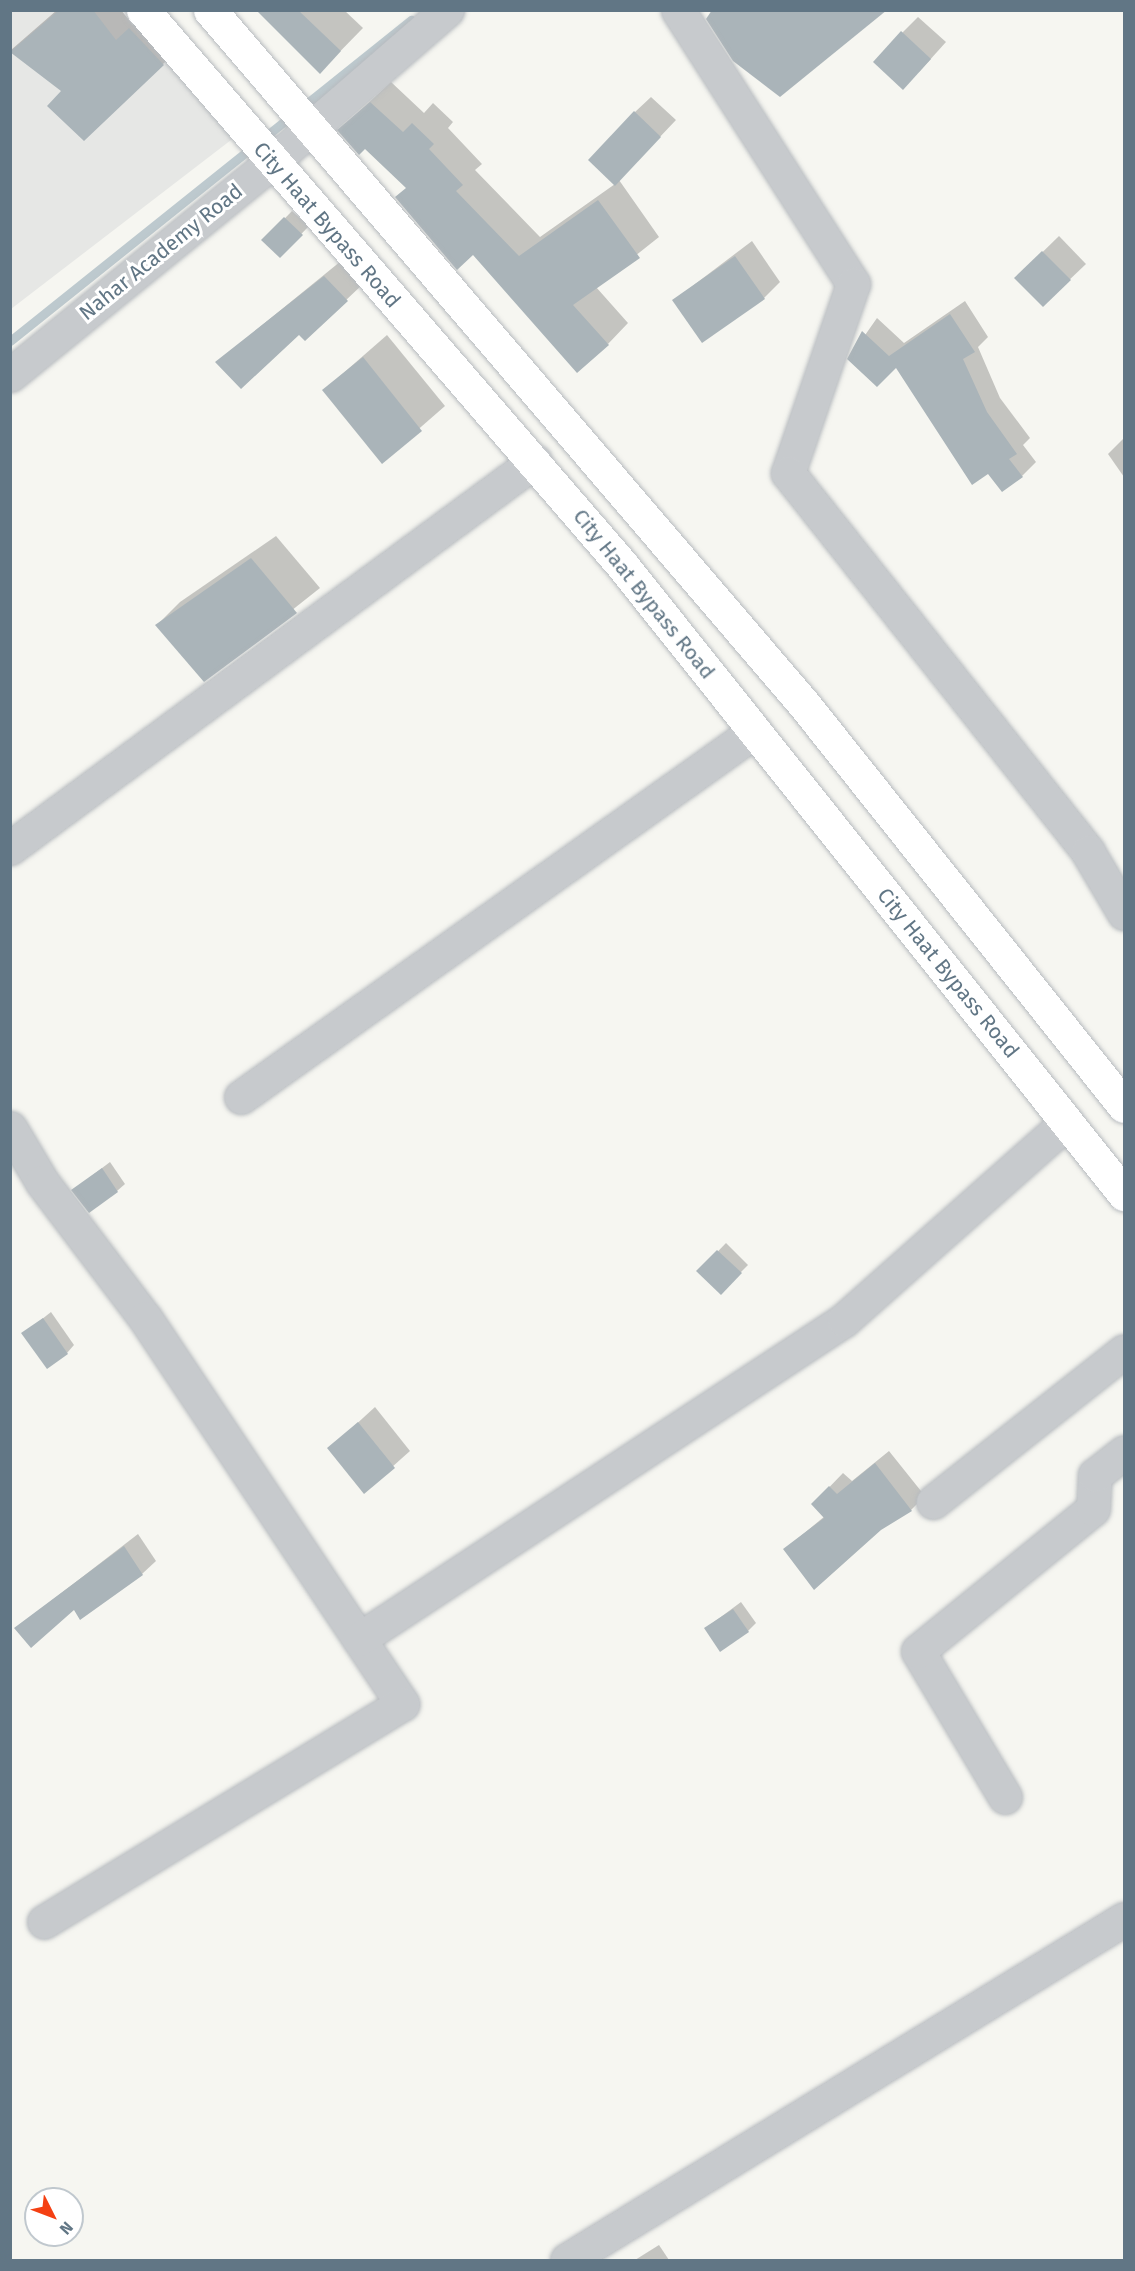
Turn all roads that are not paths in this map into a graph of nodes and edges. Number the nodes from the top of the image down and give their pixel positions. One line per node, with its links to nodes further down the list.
1 (143, 10): 6 (main road, City Haat Bypass Road)
2 (210, 10): 5 (main road)
3 (447, 10): 5 (street, Nahar Academy Road)
4 (678, 10): 11 (street)
5 (310, 128): 6 (street, Nahar Academy Road); 13 (main road)
6 (272, 162): 7 (street, Nahar Academy Road); 8 (main road, City Haat Bypass Road)
7 (10, 375)
8 (535, 461): 9 (main road, City Haat Bypass Road); 10 (street)
9 (754, 731): 12 (street); 14 (main road, City Haat Bypass Road)
10 (10, 848)
11 (1125, 913)
12 (241, 1097)
13 (1125, 1106)
14 (1068, 1122): 16 (main road, City Haat Bypass Road); 20 (street)
15 (10, 1128): 20 (street)
16 (1125, 1194)
17 (1125, 1351): 19 (street)
18 (1125, 1452): 21 (street)
19 (933, 1502)
20 (359, 1639): 23 (street)
21 (1005, 1797)
22 (1125, 1919): 24 (street)
23 (44, 1922)
24 (567, 2260)

